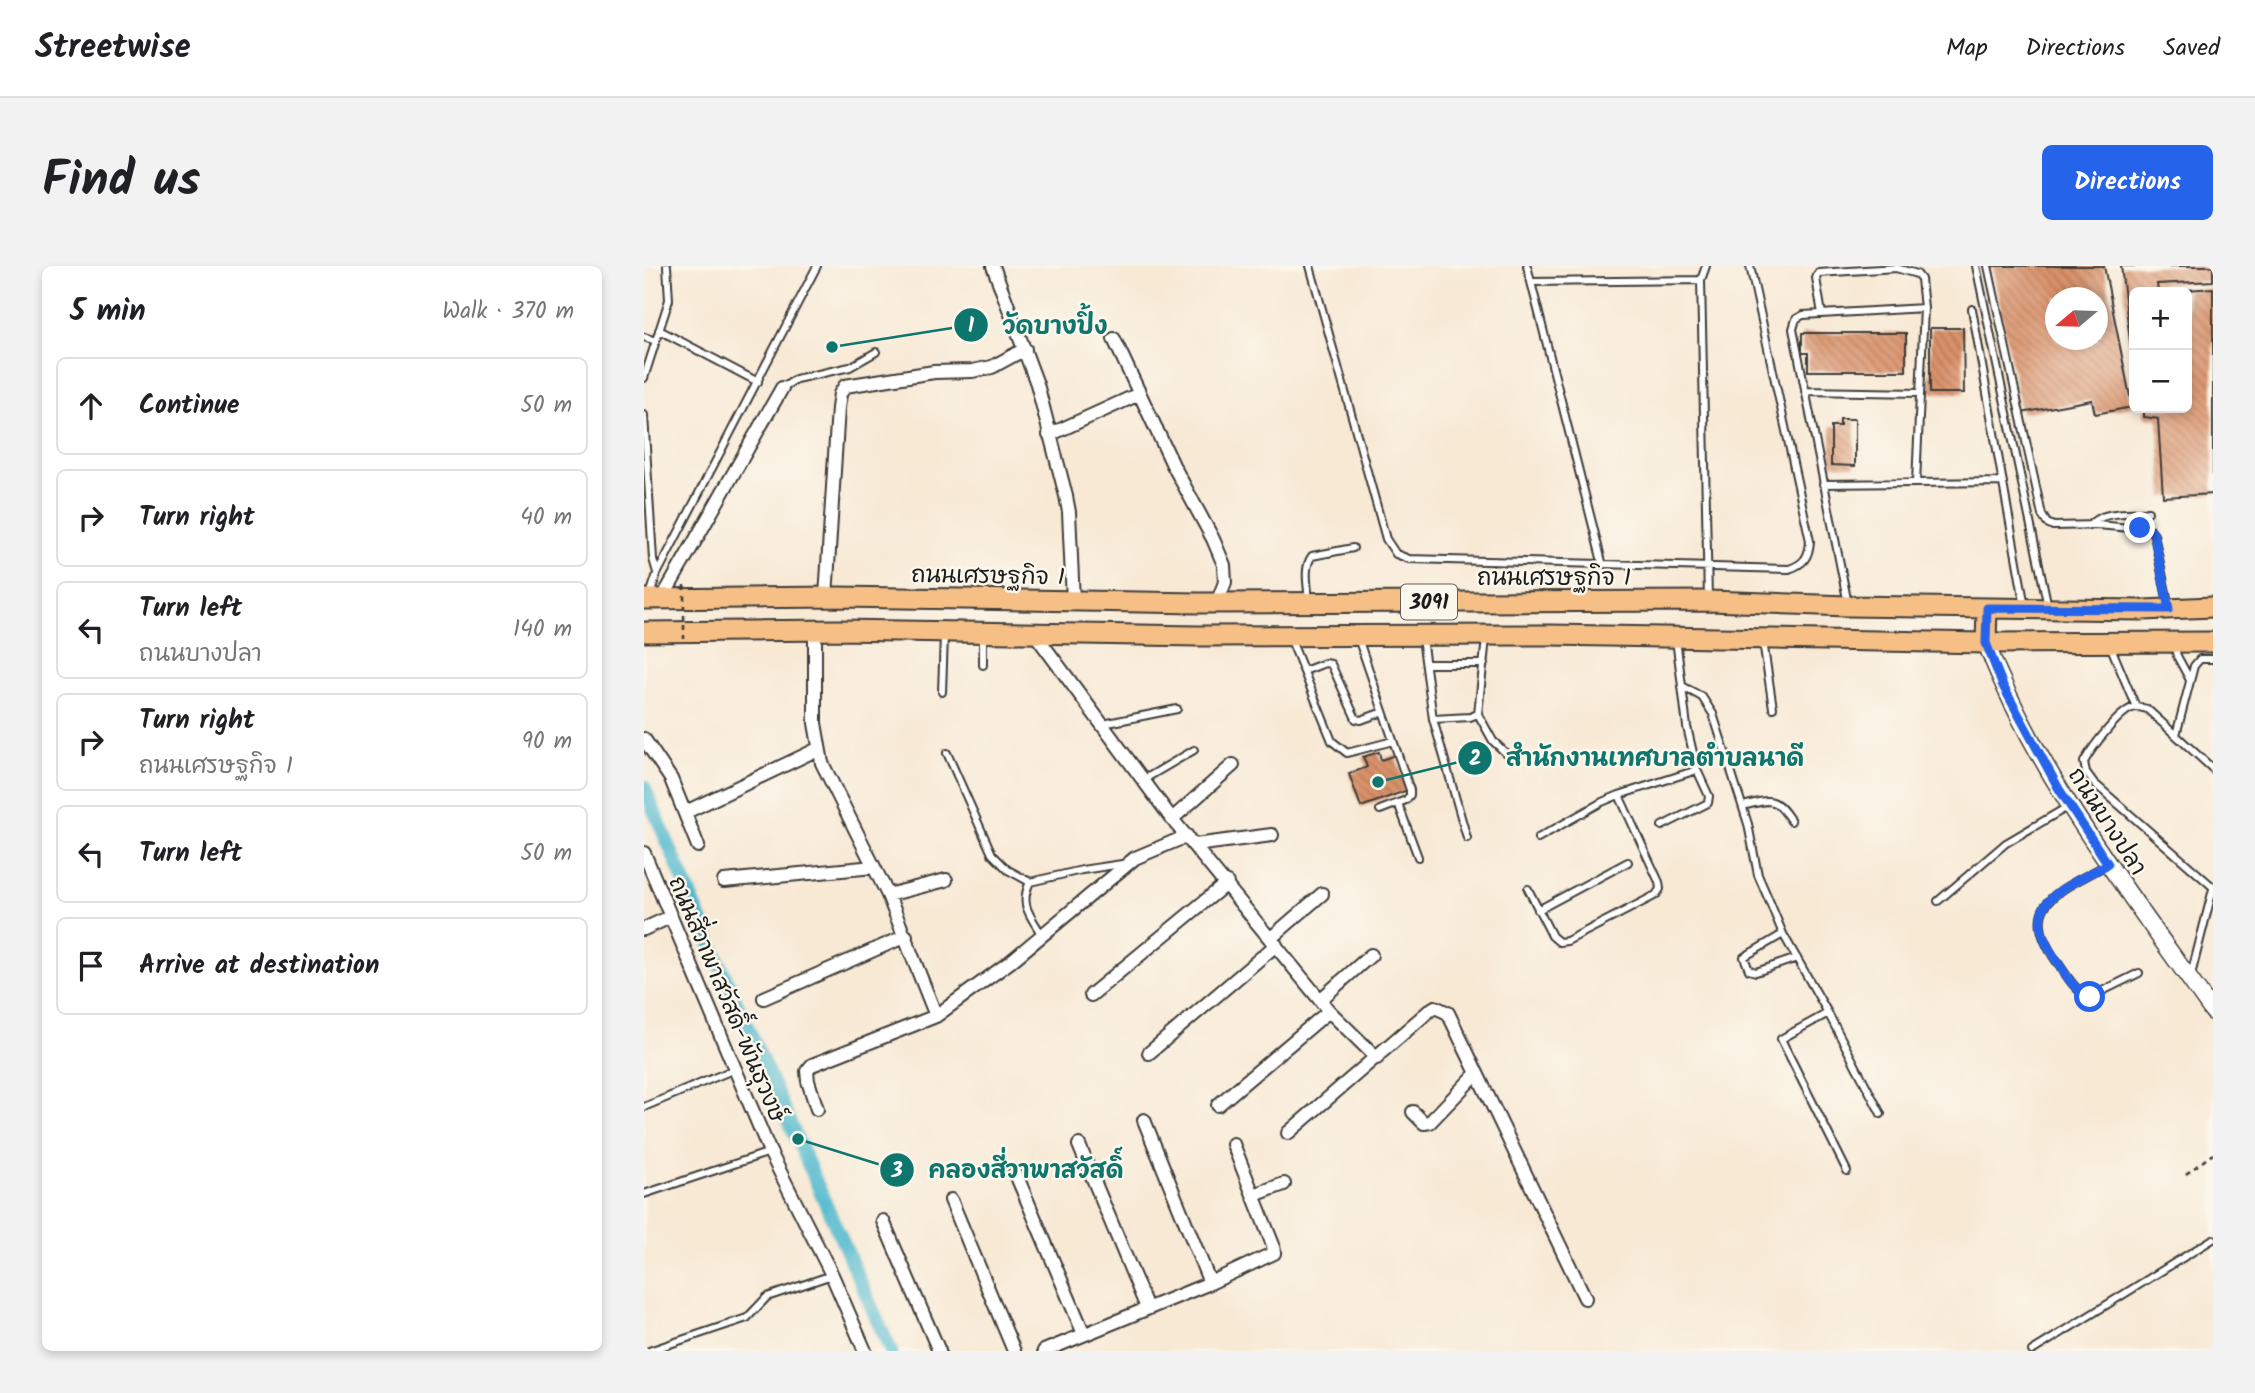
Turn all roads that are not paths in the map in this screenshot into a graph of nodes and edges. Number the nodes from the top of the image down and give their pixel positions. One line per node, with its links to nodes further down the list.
1 (667, 266): 15 (lane)
2 (817, 266): 22 (lane)
3 (993, 266): 19 (street)
4 (1310, 266): 35 (lane)
5 (1527, 266): 11 (lane)
6 (1706, 266): 10 (lane)
7 (1750, 266): 36 (lane)
8 (1976, 266): 49 (lane)
9 (1988, 266): 33 (lane)
10 (1702, 280): 11 (lane); 36 (lane)
11 (1531, 282): 35 (lane)
12 (1924, 308): 14 (lane); 14 (lane); 25 (lane)
13 (1972, 309): 29 (lane)
14 (1822, 314): 24 (lane)
15 (659, 330): 18 (lane); 22 (lane)
16 (644, 337): 18 (lane)
17 (1114, 339): 26 (street)
18 (656, 341): 21 (lane)
19 (1025, 349): 28 (street); 38 (street)
20 (876, 352): 23 (lane)
21 (644, 378)
22 (758, 382): 37 (lane)
23 (782, 388): 39 (street)
24 (1805, 391): 25 (lane); 31 (lane)
25 (1920, 393): 30 (lane)
26 (1139, 394): 28 (street); 42 (street)
27 (644, 415): 37 (lane)
28 (1049, 435): 40 (street)
29 (2003, 482): 30 (lane); 48 (lane)
30 (1916, 483): 31 (lane)
31 (1824, 484): 44 (lane)
32 (2148, 512): 33 (lane)
33 (2089, 526): 50 (lane)
34 (1353, 548): 43 (lane)
35 (1602, 562): 36 (lane)
36 (1708, 567): 41 (lane)
37 (657, 574): 39 (lane)
38 (826, 597): 39 (main road, ถนนเศรษฐกิจ 1 / 3091); 40 (main road, ถนนเศรษฐกิจ 1 / 3091)
39 (652, 599)
40 (1073, 601): 42 (main road, ถนนเศรษฐกิจ 1 / 3091)
41 (1709, 601): 43 (main road, ถนนเศรษฐกิจ 1 / 3091); 44 (main road, ถนนเศรษฐกิจ 1 / 3091)
42 (1217, 603): 43 (main road, ถนนเศรษฐกิจ 1 / 3091)
43 (1309, 603)
44 (1849, 606): 45 (main road, ถนนเศรษฐกิจ 1 / 3091)
45 (1906, 607): 47 (main road, ถนนเศรษฐกิจ 1 / 3091); 62 (main road)
46 (2213, 607): 50 (main road, ถนนเศรษฐกิจ 1 / 3091)
47 (1987, 608): 48 (main road, ถนนเศรษฐกิจ 1 / 3091); 64 (main road)
48 (2026, 608): 49 (main road, ถนนเศรษฐกิจ 1 / 3091)
49 (2048, 609): 50 (main road, ถนนเศรษฐกิจ 1 / 3091)
50 (2169, 609)
51 (815, 631): 52 (main road, 3091); 53 (main road, 3091); 85 (street)
52 (644, 632)
53 (944, 632): 54 (main road, 3091); 74 (lane)
54 (983, 633): 55 (main road, 3091); 70 (lane)
55 (1035, 634): 56 (main road, 3091); 81 (street)
56 (1289, 636): 57 (main road, 3091); 71 (lane)
57 (1357, 636): 58 (main road, 3091); 78 (lane)
58 (1422, 636): 59 (main road, 3091); 68 (lane)
59 (1487, 636): 60 (main road, 3091); 69 (lane)
60 (1675, 637): 61 (main road, 3091); 73 (lane)
61 (1762, 638): 62 (main road, 3091); 76 (lane)
62 (1904, 640): 64 (main road, 3091)
63 (2213, 642): 66 (main road, 3091)
64 (1986, 643): 65 (main road, 3091); 95 (street, ถนนบางปลา)
65 (2110, 643): 66 (main road, 3091); 75 (lane)
66 (2174, 643): 72 (lane)
67 (2213, 659): 72 (lane)
68 (1426, 664): 69 (lane); 80 (lane)
69 (1484, 664): 79 (lane)
70 (983, 665)
71 (1304, 671): 78 (lane); 84 (lane)
72 (2190, 680): 82 (lane)
73 (1682, 686): 91 (lane); 96 (lane)
74 (942, 692)
75 (2136, 707): 82 (lane); 118 (lane)
76 (1773, 708)
77 (1177, 709): 81 (lane)
78 (1383, 712): 84 (lane)
79 (1478, 714): 80 (lane); 88 (lane)
80 (1433, 719): 103 (lane)
81 (1101, 724): 92 (street)
82 (2176, 735): 90 (lane)
83 (644, 739): 98 (street)
84 (1393, 741): 94 (lane)
85 (818, 749): 98 (street); 112 (street)
86 (1195, 750): 92 (lane)
87 (947, 753): 116 (lane)
88 (1509, 756)
89 (1233, 765): 99 (street)
90 (2213, 768)
91 (1698, 771): 93 (lane); 101 (lane)
92 (1143, 780): 99 (street)
93 (1619, 795): 104 (lane); 123 (lane)
94 (1398, 803): 97 (lane); 108 (lane)
95 (2070, 805): 111 (street, ถนนบางปลา); 122 (lane)
96 (1743, 806): 100 (lane); 126 (lane)
97 (1380, 810)
98 (686, 813): 106 (street)
99 (1172, 819): 105 (street)
100 (1791, 821)
101 (1662, 826)
102 (1272, 835): 105 (street)
103 (1467, 838)
104 (1538, 838)
105 (1191, 841): 110 (street); 117 (street)
106 (698, 845)
107 (644, 853): 113 (street, ถนนสี่วาพาสวัสดิ์-พันธุวงษ์)
108 (1418, 857)
109 (1628, 862): 123 (lane)
110 (1127, 864): 116 (lane); 127 (street)
111 (2108, 864): 132 (lane); 133 (street, ถนนบางปลา)
112 (874, 867): 115 (street); 121 (street)
113 (648, 873): 124 (street, ถนนสี่วาพาสวัสดิ์-พันธุวงษ์)
114 (946, 880): 121 (street)
115 (724, 881)
116 (1030, 882): 127 (lane)
117 (1227, 883): 129 (street); 134 (street)
118 (2213, 888): 133 (lane)
119 (1528, 889): 123 (lane)
120 (1322, 894): 129 (street)
121 (888, 895): 128 (street)
122 (1938, 901)
123 (1538, 910)
124 (670, 917): 125 (street); 143 (street, ถนนสี่วาพาสวัสดิ์-พันธุวงษ์)
125 (644, 929)
126 (1783, 934): 131 (lane); 131 (lane)
127 (1042, 935): 140 (street)
128 (905, 936): 135 (street); 140 (street)
129 (1273, 941): 136 (street); 141 (street)
130 (1371, 955): 136 (street)
131 (1797, 958): 139 (lane)
132 (2139, 973)
133 (2190, 979): 138 (street, ถนนบางปลา)
134 (1091, 995)
135 (764, 998)
136 (1320, 1000): 137 (street)
137 (1329, 1011): 142 (street); 145 (street)
138 (2213, 1012)
139 (1828, 1013): 149 (lane); 155 (lane)
140 (936, 1016): 147 (street)
141 (1149, 1053)
142 (1377, 1058): 144 (street); 151 (street)
143 (735, 1069): 146 (lane); 154 (street, ถนนสี่วาพาสวัสดิ์-พันธุวงษ์)
144 (1477, 1073): 148 (street); 165 (street)
145 (1218, 1105)
146 (644, 1107)
147 (817, 1109)
148 (1413, 1112)
149 (1881, 1114)
150 (1144, 1120): 164 (street)
151 (1288, 1133)
152 (1233, 1144): 159 (street)
153 (1079, 1145): 166 (street)
154 (770, 1152): 158 (lane); 163 (street, ถนนสี่วาพาสวัสดิ์-พันธุวงษ์)
155 (1847, 1171)
156 (1015, 1172): 167 (street)
157 (1284, 1184): 159 (street)
158 (644, 1194)
159 (1254, 1195): 164 (street)
160 (951, 1200): 171 (street)
161 (883, 1221): 170 (street)
162 (2213, 1240): 173 (lane)
163 (832, 1275): 168 (lane); 169 (street, ถนนสี่วาพาสวัสดิ์-พันธุวงษ์)
164 (1210, 1283): 166 (street)
165 (1586, 1298)
166 (1147, 1308): 167 (street)
167 (1084, 1334): 172 (street)
168 (649, 1351)
169 (865, 1351)
170 (939, 1351)
171 (1014, 1351)
172 (1044, 1351)
173 (2032, 1351)

